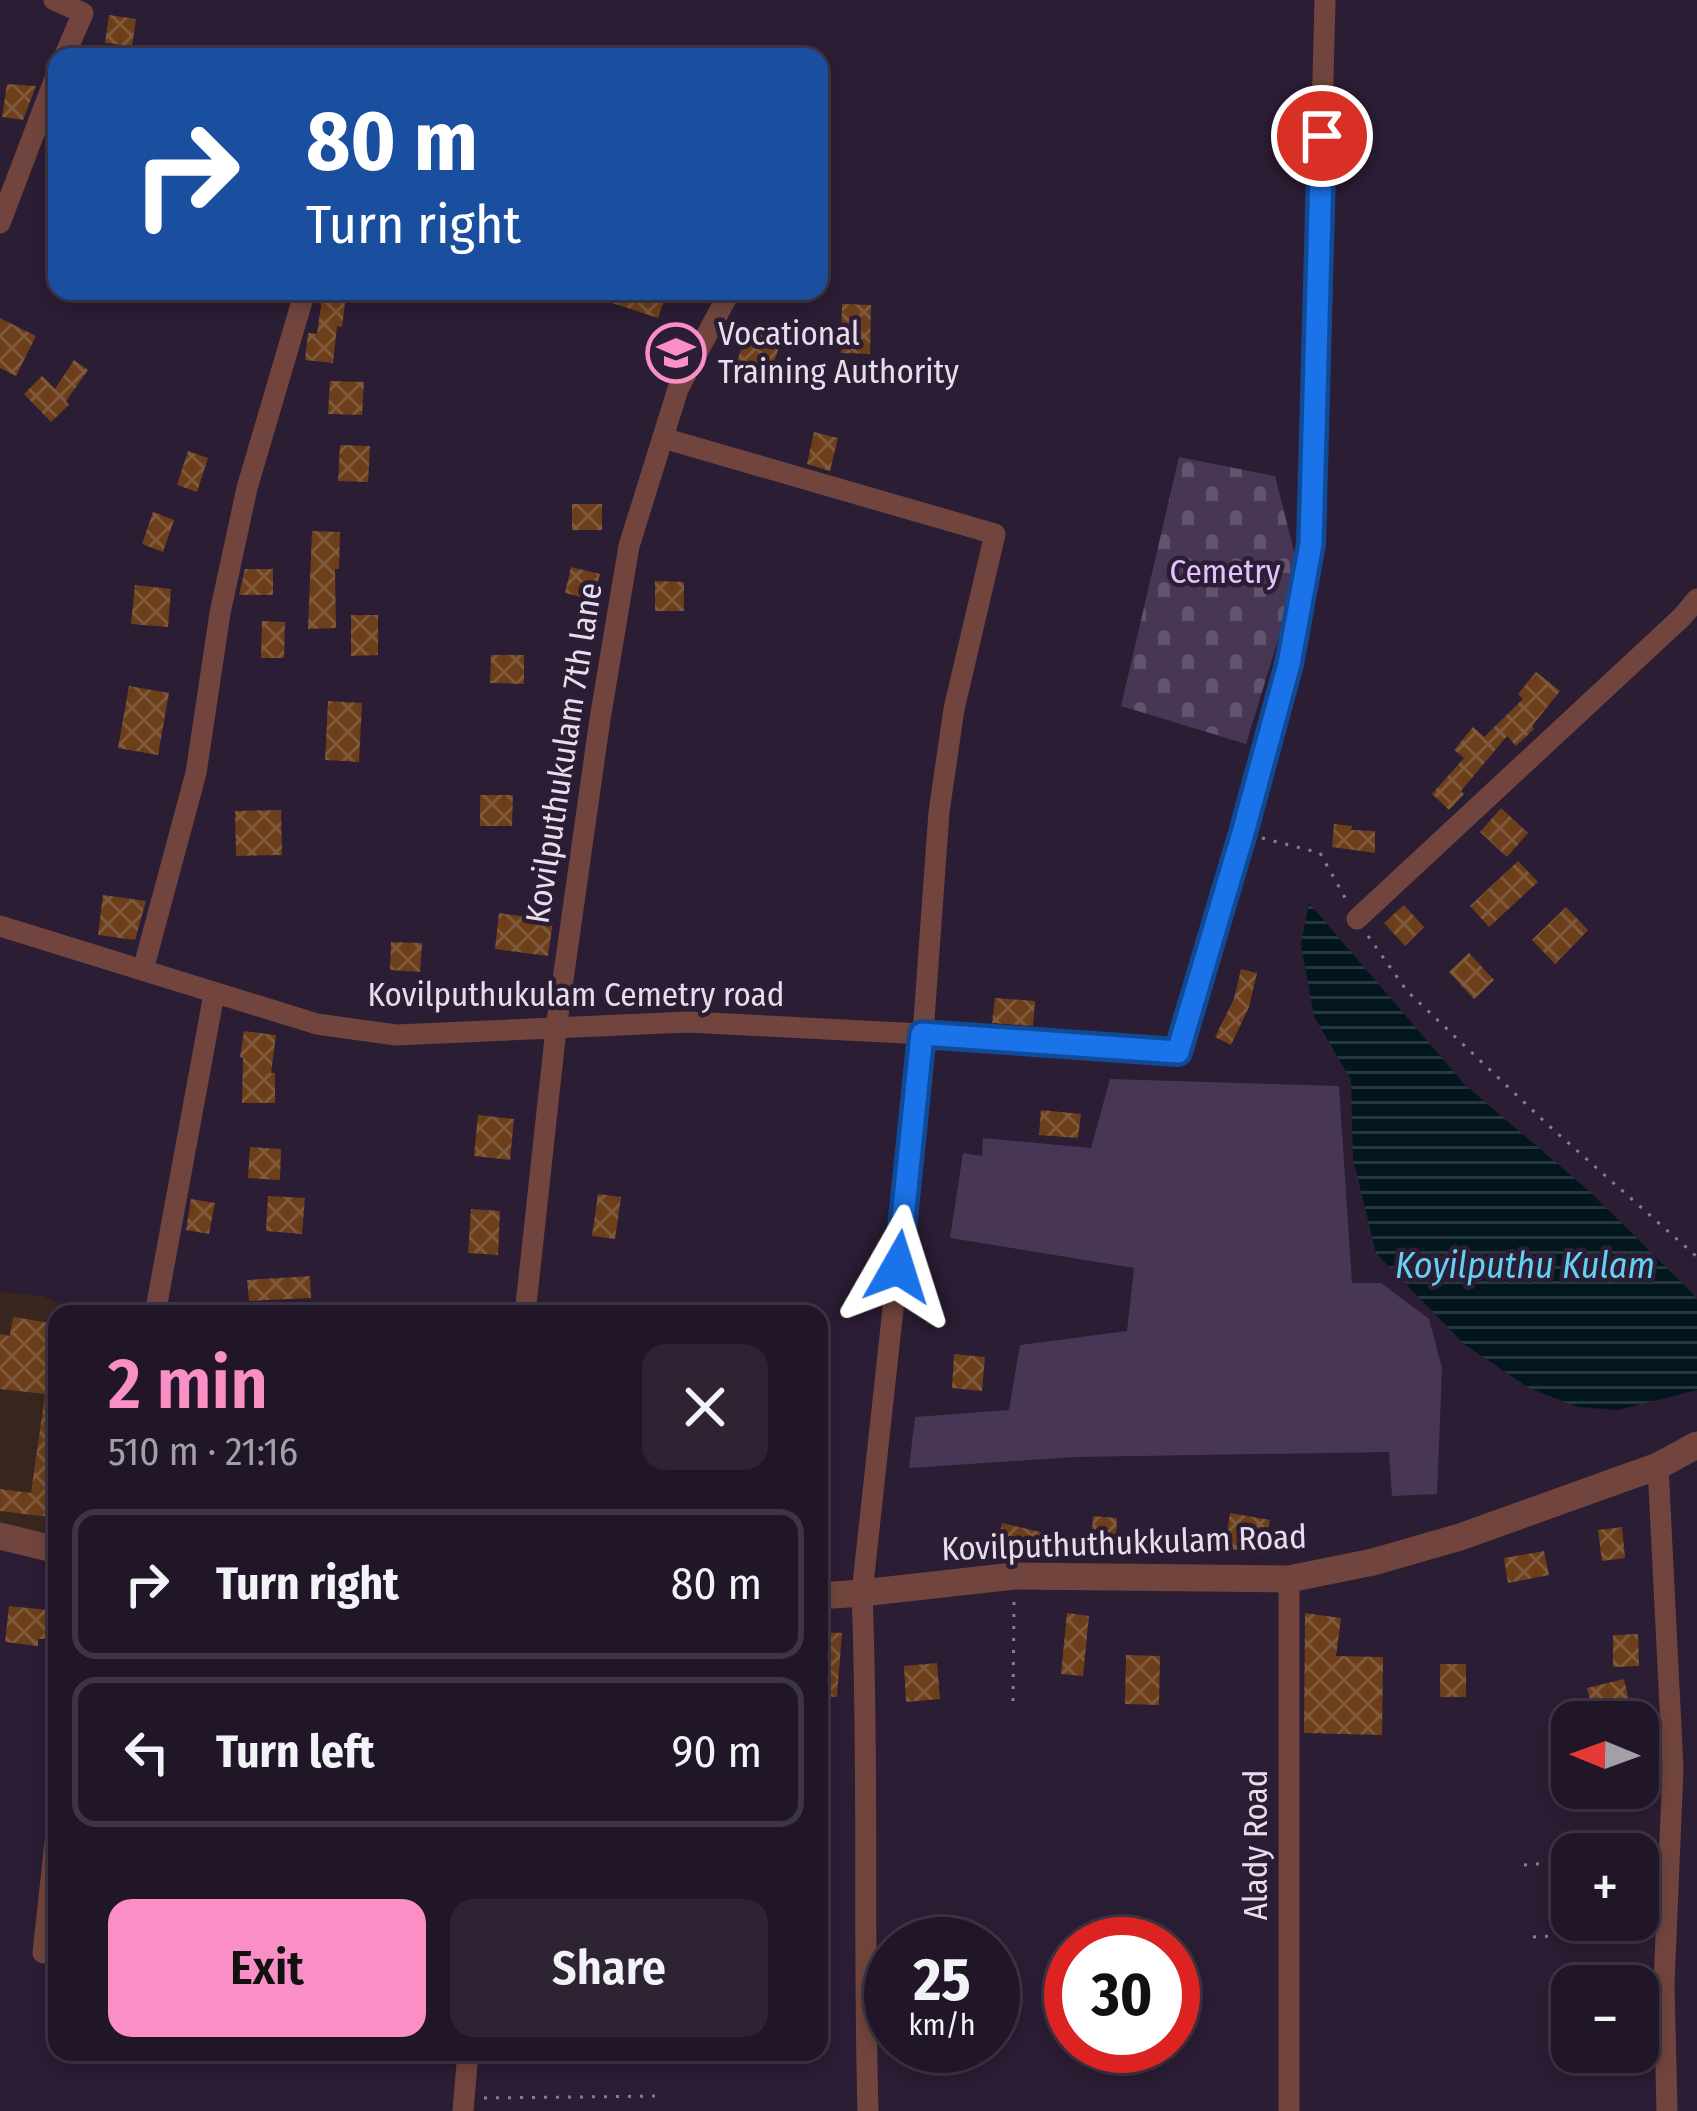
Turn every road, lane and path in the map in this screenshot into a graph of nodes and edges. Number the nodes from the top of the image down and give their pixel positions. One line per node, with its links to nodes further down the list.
1 (54, 0): 3 (street)
2 (1325, 0): 11 (street, Kovilputhukulam Cemetry road)
3 (87, 7): 4 (street)
4 (68, 48)
5 (48, 98): 6 (street)
6 (0, 223)
7 (302, 300): 14 (street)
8 (725, 300): 9 (street, Kovilputhukulam 7th lane)
9 (663, 438): 16 (street, Kovilputhukulam 7th lane); 17 (street)
10 (1697, 599): 12 (street)
11 (1243, 833): 12 (path); 17 (street, Kovilputhukulam Cemetry road)
12 (1357, 920): 18 (path)
13 (0, 926): 14 (street, Kovilputhukulam Cemetry road)
14 (143, 970): 15 (street, Kovilputhukulam Cemetry road)
15 (214, 994): 16 (street, Kovilputhukulam Cemetry road); 19 (street)
16 (556, 1029): 17 (street, Kovilputhukulam Cemetry road); 20 (street, Kovilputhukulam 7th lane)
17 (922, 1034): 27 (street)
18 (1697, 1257)
19 (157, 1305)
20 (526, 1305)
21 (1697, 1445): 22 (street, Kovilputhuthukkulam Road)
22 (1658, 1466): 26 (street, Kovilputhuthukkulam Road); 33 (street)
23 (0, 1536): 24 (street)
24 (48, 1548)
25 (1014, 1576): 26 (street, Kovilputhuthukkulam Road); 27 (street, Kovilputhuthukkulam Road); 29 (path)
26 (1288, 1579): 40 (street, Alady Road)
27 (862, 1593): 28 (street, Kovilputhuthukkulam Road); 39 (street)
28 (828, 1595)
29 (1013, 1701)
30 (1551, 1863): 31 (path)
31 (1523, 1865)
32 (48, 1907): 35 (street)
33 (1666, 1930): 34 (path); 41 (street)
34 (1533, 1937)
35 (43, 1953)
36 (467, 2061): 38 (street)
37 (662, 2096): 38 (path)
38 (464, 2105)
39 (868, 2111)
40 (1289, 2111)
41 (1667, 2111)

